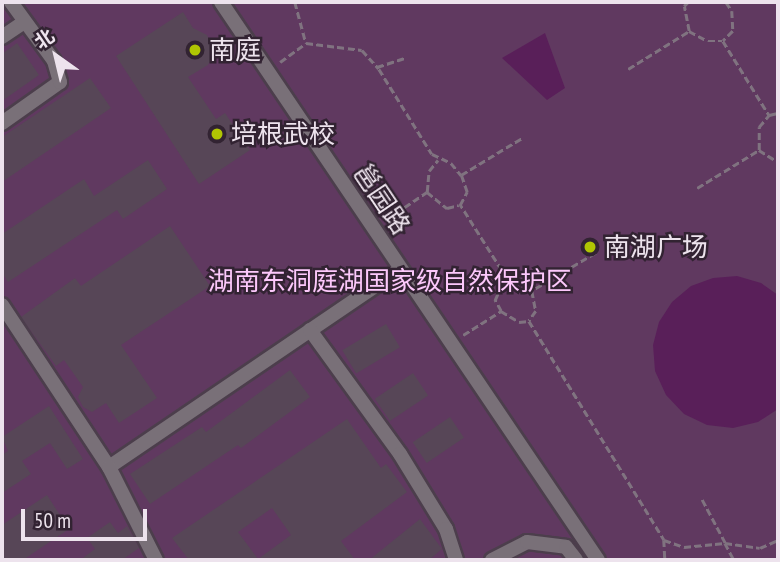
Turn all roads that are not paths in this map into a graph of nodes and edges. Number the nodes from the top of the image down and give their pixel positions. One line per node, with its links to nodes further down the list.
1 (12, 2): 3 (street)
2 (221, 2): 6 (street, 邕园路)
3 (23, 22): 4 (street); 5 (street)
4 (2, 37)
5 (2, 122)
6 (399, 270): 8 (street); 14 (street, 邕园路)
7 (2, 305): 9 (street)
8 (310, 330): 9 (street); 11 (street)
9 (109, 467): 10 (street)
10 (156, 560)
11 (456, 560)
12 (492, 560): 13 (street)
13 (576, 560)
14 (598, 560)

